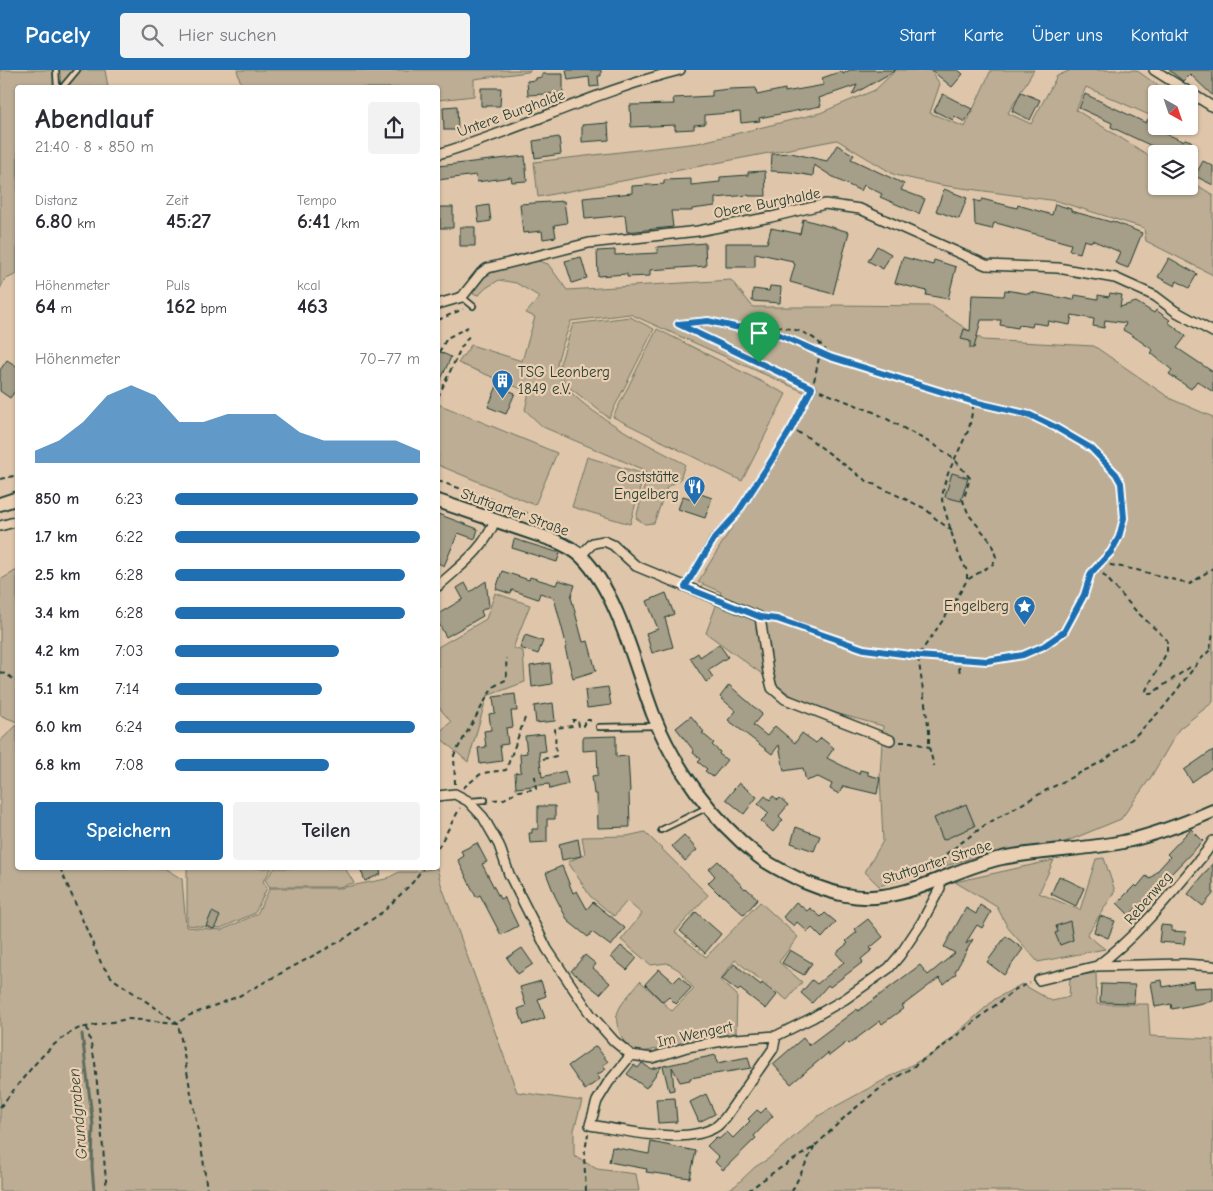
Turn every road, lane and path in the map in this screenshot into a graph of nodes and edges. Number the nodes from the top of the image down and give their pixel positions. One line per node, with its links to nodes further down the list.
1 (56, 70): 5 (lane)
2 (77, 70): 6 (lane)
3 (680, 70): 8 (street, Untere Burghalde)
4 (1154, 70): 7 (street)
5 (57, 85)
6 (64, 85)
7 (1213, 106)
8 (440, 153)
9 (462, 297): 10 (street); 11 (lane); 17 (street, Obere Burghalde)
10 (440, 303)
11 (473, 306): 12 (path)
12 (440, 319)
13 (678, 324): 16 (lane); 24 (path)
14 (775, 326): 16 (path); 18 (path); 20 (path)
15 (468, 327): 21 (path)
16 (754, 328): 18 (path)
17 (1213, 332)
18 (777, 333): 22 (path)
19 (469, 336): 25 (path)
20 (820, 342): 22 (path); 23 (path)
21 (440, 350)
22 (820, 353): 23 (path); 24 (path)
23 (830, 357): 26 (path)
24 (812, 388): 27 (lane); 28 (path)
25 (440, 393)
26 (974, 402): 28 (path); 41 (path)
27 (791, 429): 38 (path); 46 (lane)
28 (954, 459): 38 (path); 44 (path)
29 (15, 475): 30 (path)
30 (0, 480)
31 (440, 482): 39 (path)
32 (15, 499): 34 (main road)
33 (440, 502): 35 (main road, Stuttgarter Straße)
34 (0, 504)
35 (494, 520): 40 (main road, Stuttgarter Straße); 45 (street)
36 (15, 522): 37 (street)
37 (0, 526)
38 (952, 531): 44 (path)
39 (570, 534)
40 (581, 555): 46 (street, Stuttgarter Straße); 59 (main road, Stuttgarter Straße)
41 (1101, 563): 42 (path); 43 (path)
42 (1097, 567): 53 (path); 54 (path)
43 (1213, 568)
44 (967, 580): 51 (path)
45 (440, 584)
46 (685, 587): 47 (street, Stuttgarter Straße)
47 (760, 617): 51 (path); 61 (street)
48 (1213, 634): 50 (path)
49 (1213, 647): 50 (path)
50 (1210, 650): 54 (path)
51 (918, 656): 53 (path); 62 (path)
52 (506, 658): 66 (path)
53 (958, 658): 56 (path)
54 (1194, 668): 77 (path)
55 (0, 672): 57 (path)
56 (960, 675)
57 (15, 681)
58 (525, 718): 66 (path)
59 (658, 726): 60 (lane); 70 (main road, Stuttgarter Straße)
60 (599, 727): 63 (path)
61 (890, 740): 62 (path)
62 (929, 747): 64 (path)
63 (543, 760)
64 (934, 766)
65 (535, 776): 68 (path)
66 (455, 794): 67 (street); 69 (street)
67 (440, 796)
68 (485, 800): 69 (lane)
69 (466, 801): 74 (path); 84 (street)
70 (709, 807): 72 (lane); 77 (main road, Stuttgarter Straße)
71 (1213, 811): 77 (main road, Stuttgarter Straße)
72 (660, 830)
73 (1213, 841): 78 (street, Rebenweg)
74 (440, 845)
75 (61, 870): 81 (path)
76 (422, 870): 81 (path)
77 (940, 878): 83 (street, Im Wengert)
78 (1097, 966): 79 (street); 80 (street)
79 (1213, 966)
80 (1039, 980): 87 (path)
81 (178, 1023): 82 (path); 89 (path)
82 (87, 1026): 85 (path); 88 (path)
83 (776, 1036): 84 (street, Im Wengert); 86 (street)
84 (631, 1055): 86 (street)
85 (0, 1107)
86 (590, 1125): 90 (path)
87 (814, 1147): 91 (path); 92 (path)
88 (107, 1191)
89 (207, 1191)
90 (586, 1191)
91 (748, 1191)
92 (792, 1191)

